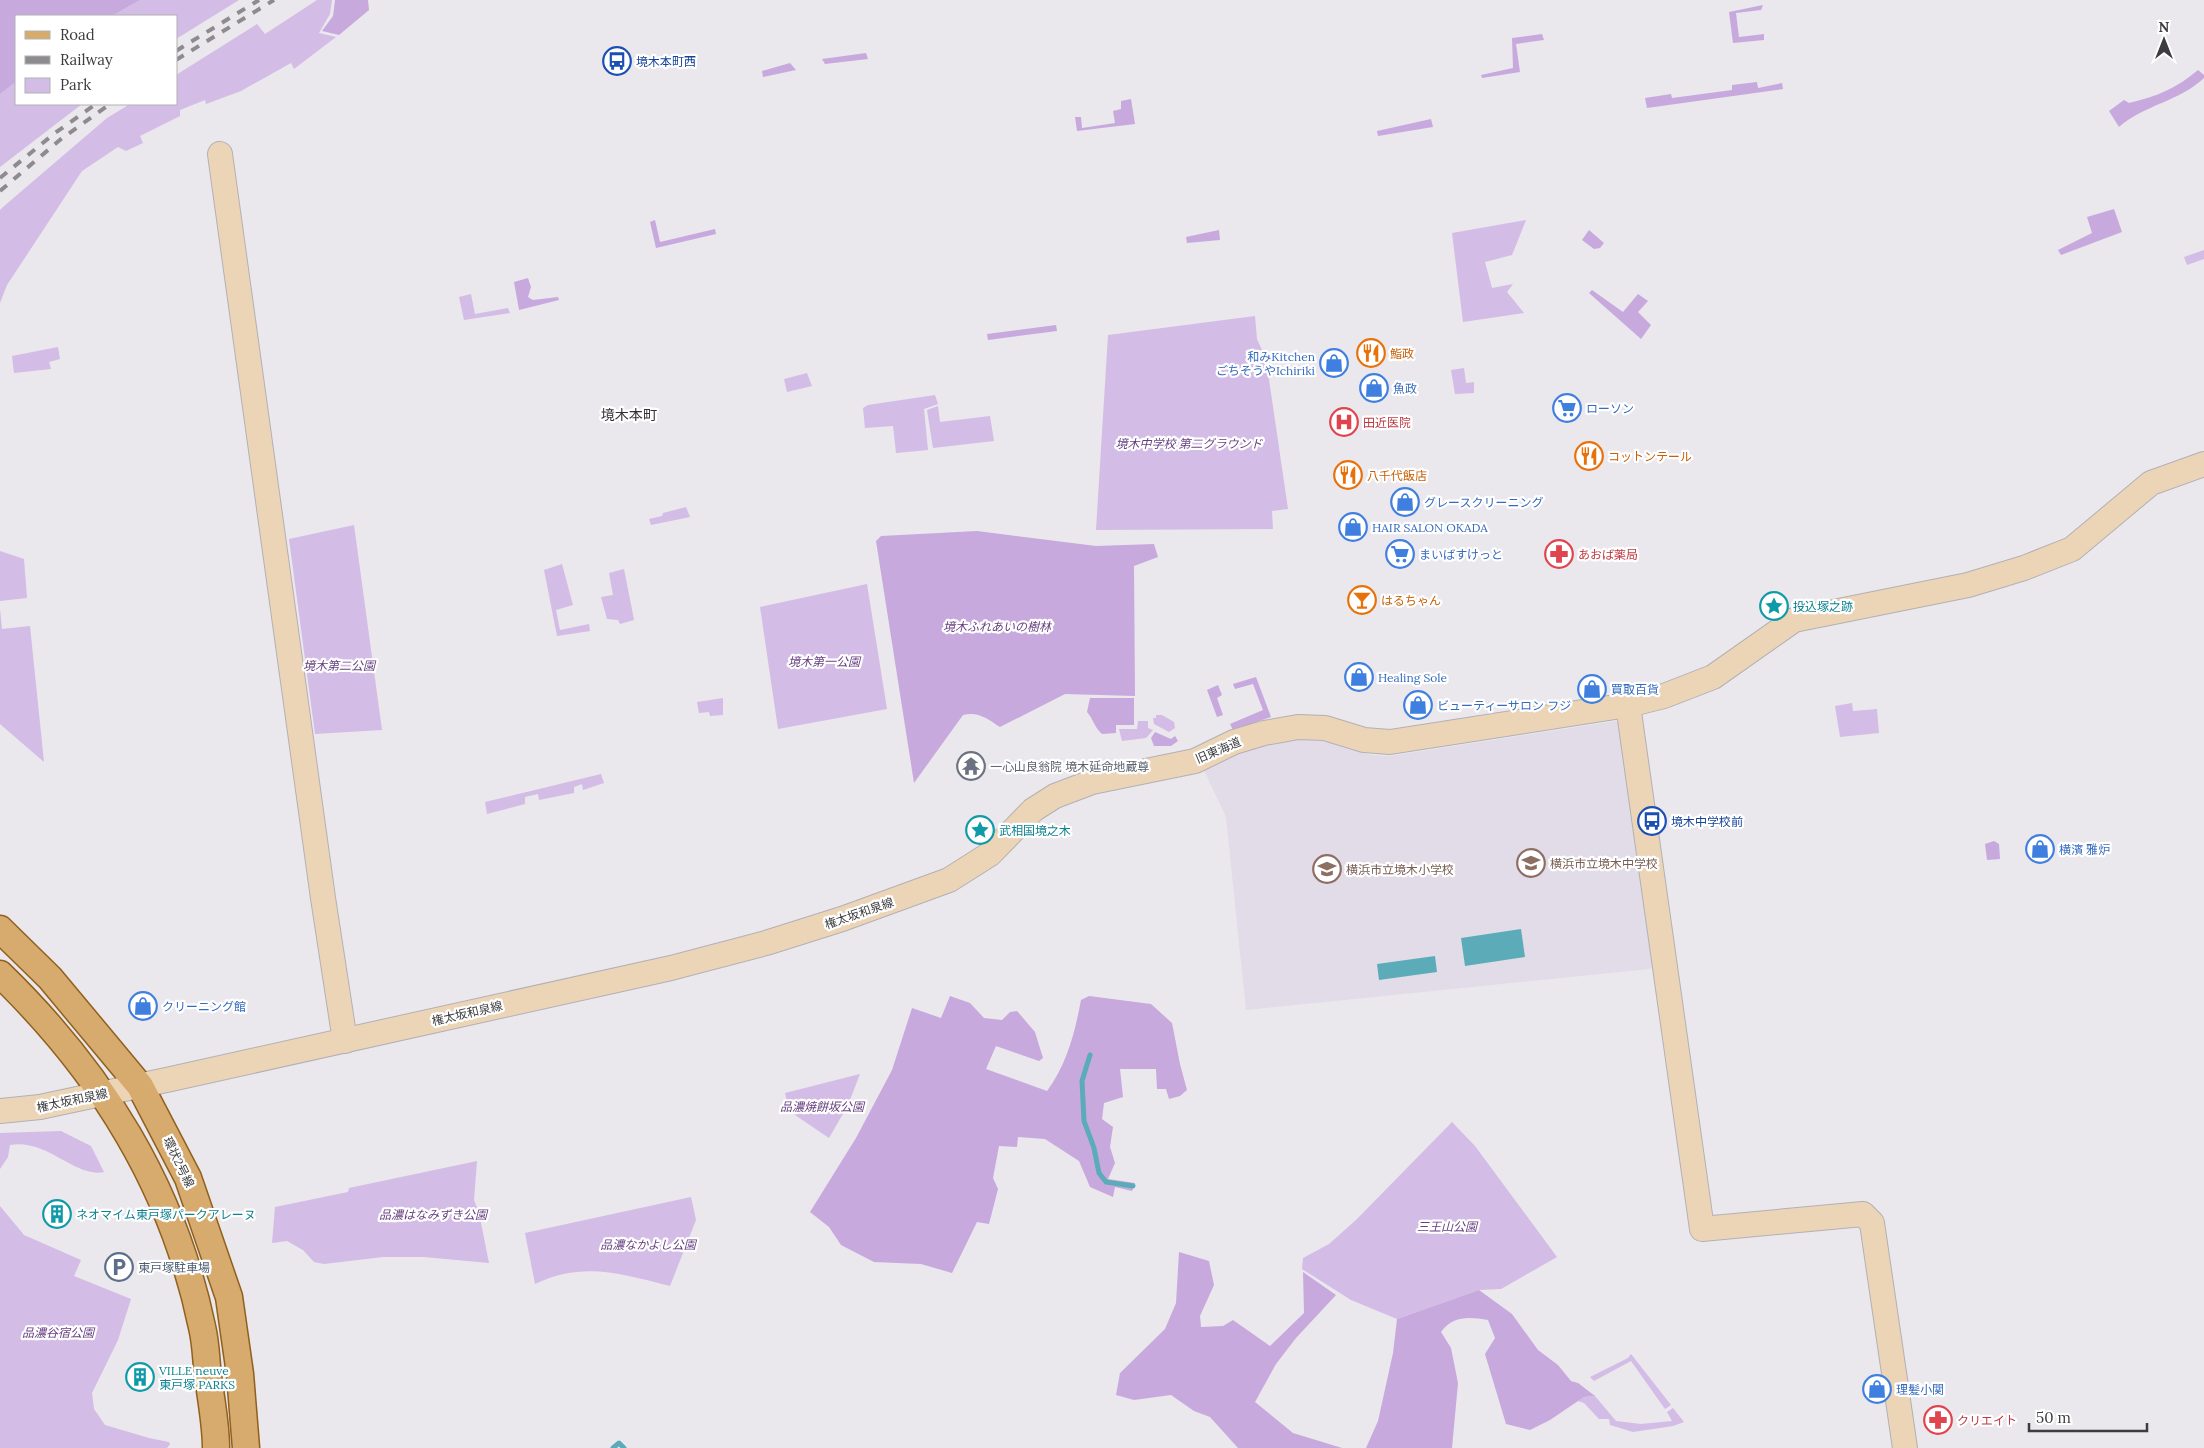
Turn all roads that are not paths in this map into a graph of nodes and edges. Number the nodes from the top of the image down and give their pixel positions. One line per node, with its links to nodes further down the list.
1 (220, 154): 7 (street)
2 (2204, 464): 3 (street, 旧東海道)
3 (1628, 705): 4 (street, 旧東海道); 13 (street)
4 (927, 888): 7 (street, 権太坂和泉線)
5 (0, 929): 8 (main road, 環状2号線)
6 (0, 974): 9 (main road)
7 (344, 1041): 8 (street, 権太坂和泉線)
8 (140, 1086): 9 (street, 権太坂和泉線); 12 (main road, 環状2号線)
9 (103, 1093): 10 (street, 権太坂和泉線); 11 (main road)
10 (0, 1111)
11 (216, 1448)
12 (246, 1448)
13 (1905, 1448)

